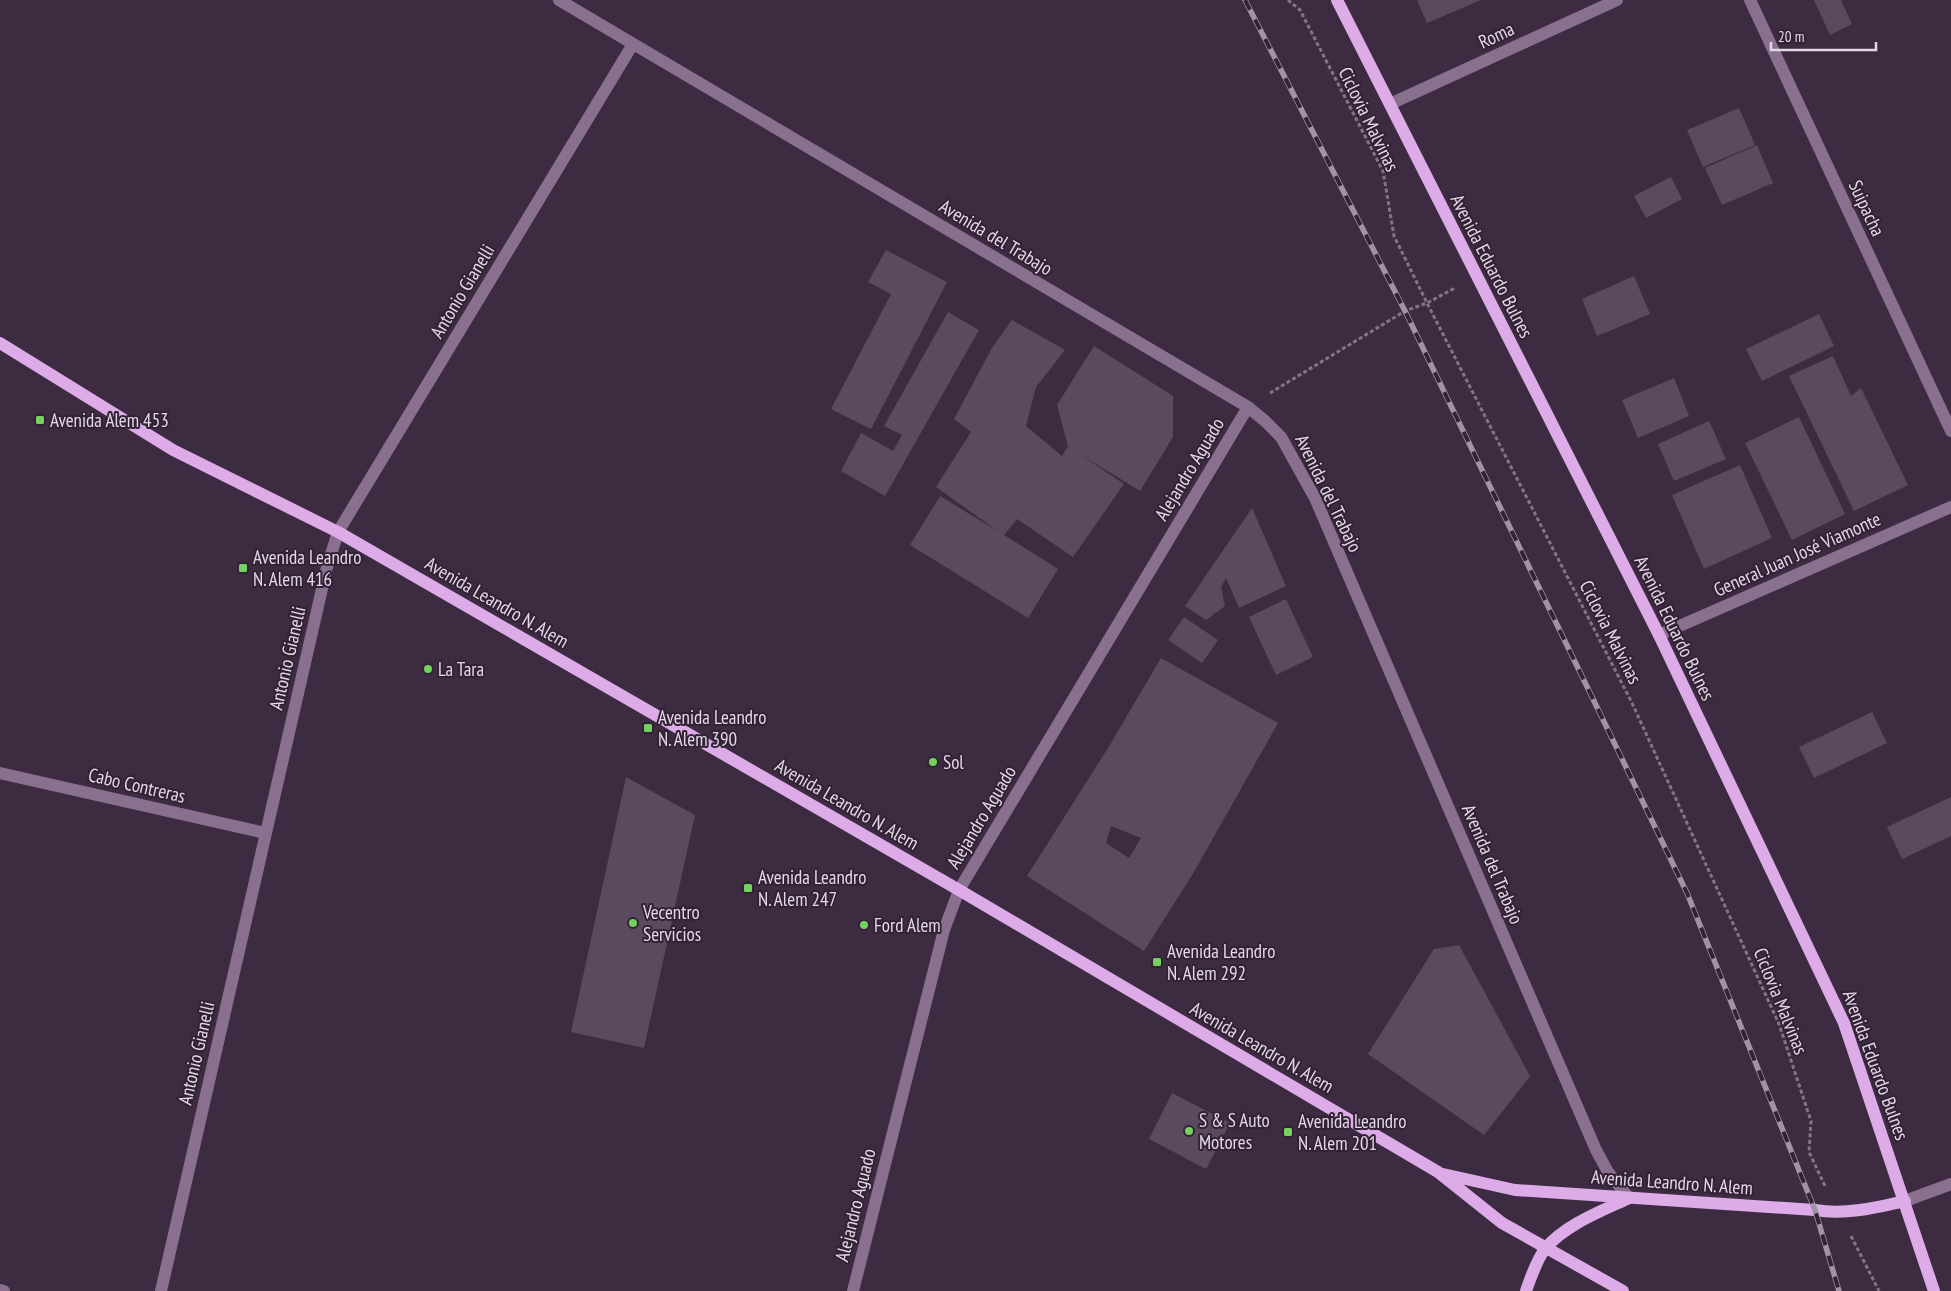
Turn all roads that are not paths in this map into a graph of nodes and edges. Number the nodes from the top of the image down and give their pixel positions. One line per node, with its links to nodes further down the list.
1 (559, 0): 5 (street, Avenida del Trabajo)
2 (1337, 0): 6 (main road, Avenida Eduardo Bulnes)
3 (1617, 0): 6 (street, Roma)
4 (1750, 0): 9 (street, Suipacha)
5 (633, 44): 8 (street, Avenida del Trabajo); 11 (street, Antonio Gianelli)
6 (1390, 104): 12 (main road, Avenida Eduardo Bulnes)
7 (0, 343): 11 (main road, Avenida Leandro N. Alem)
8 (1248, 407): 15 (street, Alejandro Aguado); 18 (street, Avenida del Trabajo)
9 (1951, 431)
10 (1951, 507): 12 (street, General Juan José Viamonte)
11 (338, 532): 14 (street, Antonio Gianelli); 15 (main road, Avenida Leandro N. Alem)
12 (1658, 635): 19 (main road, Avenida Eduardo Bulnes)
13 (0, 773): 14 (street, Cabo Contreras)
14 (265, 833): 23 (street, Antonio Gianelli)
15 (959, 890): 16 (main road, Avenida Leandro N. Alem); 24 (street, Alejandro Aguado)
16 (1438, 1172): 18 (main road, Avenida Leandro N. Alem); 20 (main road, Avenida Leandro N. Alem)
17 (1951, 1184): 19 (street)
18 (1629, 1198): 19 (main road, Avenida Leandro N. Alem); 20 (main road)
19 (1905, 1201): 27 (main road, Avenida Eduardo Bulnes)
20 (1546, 1248): 25 (main road); 26 (main road, Avenida Leandro N. Alem)
21 (0, 1290): 22 (street)
22 (4, 1291)
23 (161, 1291)
24 (853, 1291)
25 (1526, 1291)
26 (1623, 1291)
27 (1934, 1291)

